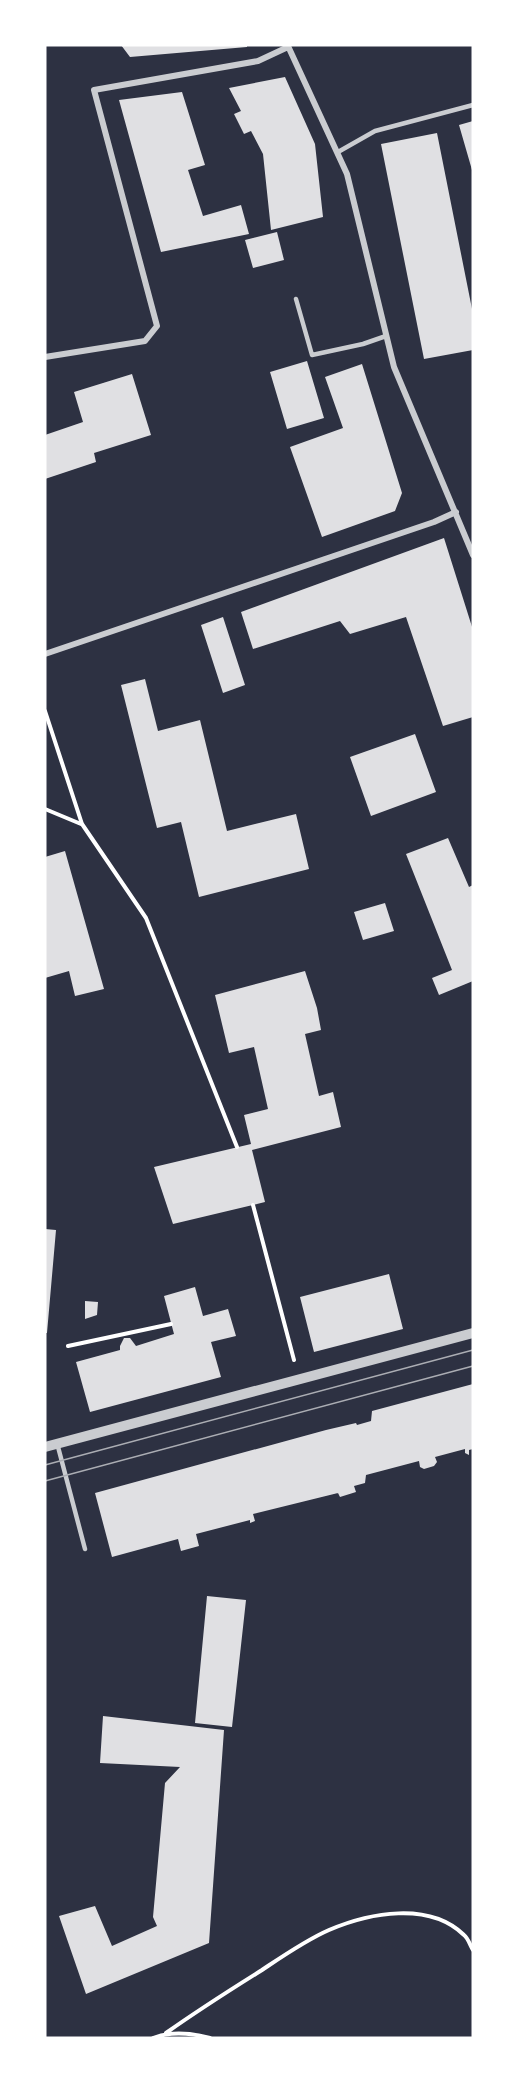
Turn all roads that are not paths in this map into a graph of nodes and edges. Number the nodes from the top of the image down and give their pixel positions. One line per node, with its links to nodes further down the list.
1 (288, 46): 3 (street); 6 (street)
2 (473, 105): 3 (lane)
3 (338, 152): 5 (street)
4 (296, 299): 5 (lane)
5 (386, 336): 7 (street)
6 (45, 357)
7 (456, 512): 8 (street); 9 (street)
8 (473, 555)
9 (45, 654)
10 (473, 1333): 11 (street)
11 (57, 1443): 12 (street); 13 (lane)
12 (45, 1447)
13 (85, 1549)

